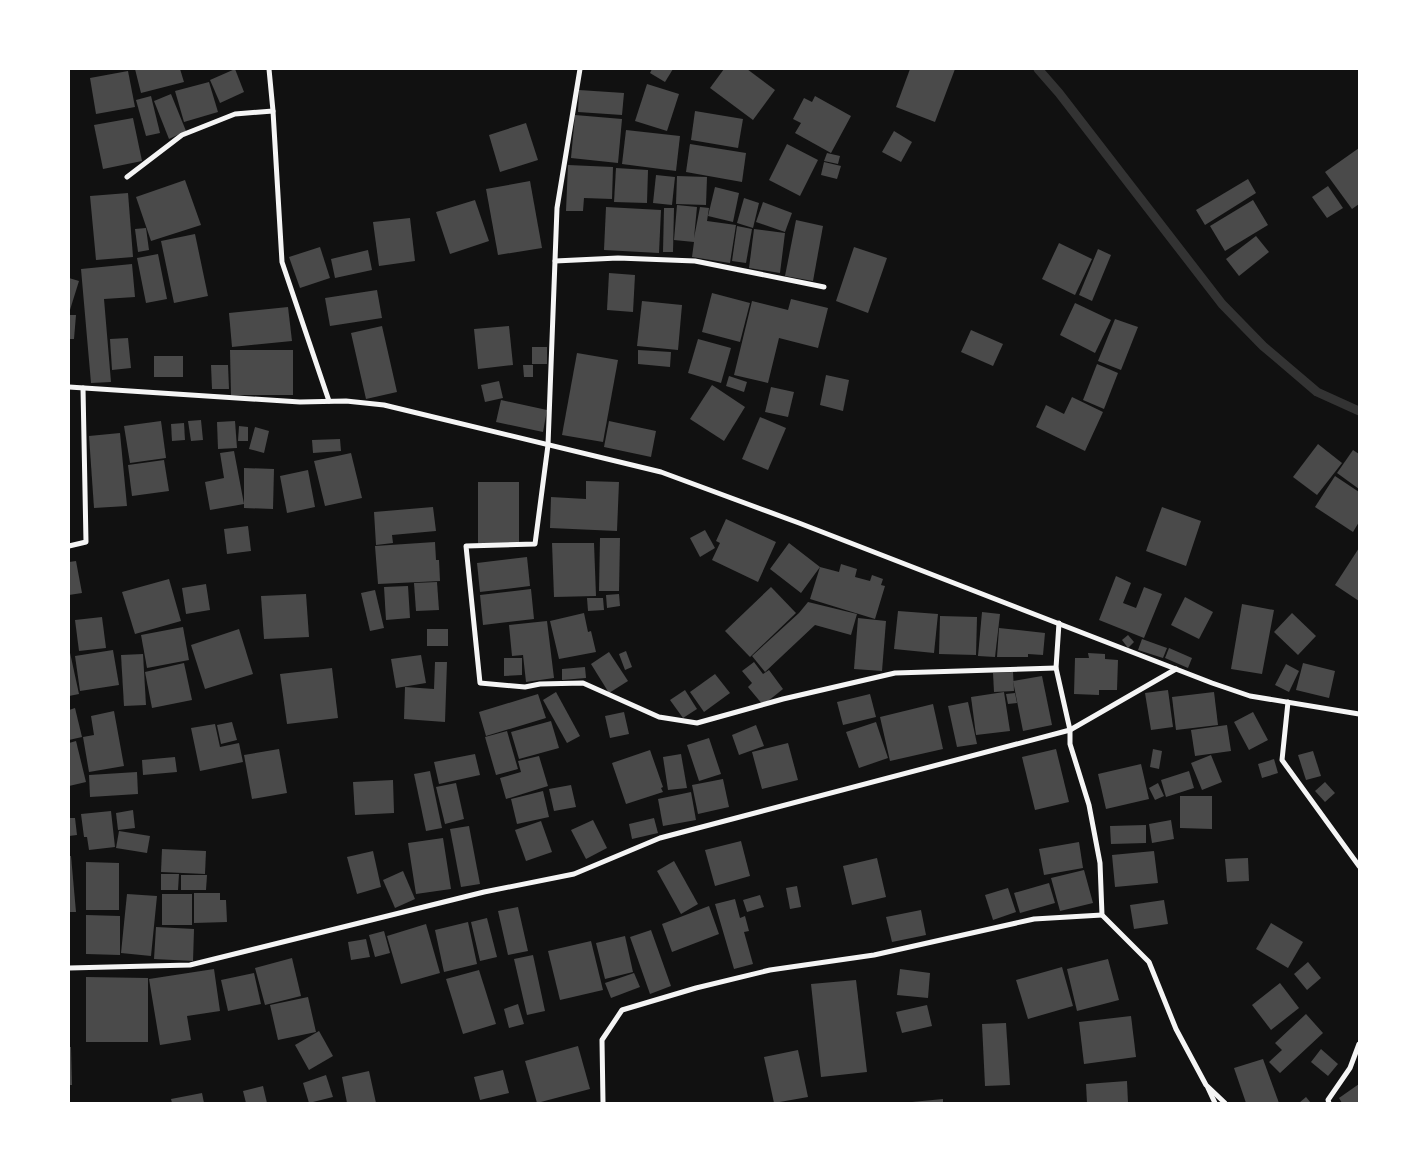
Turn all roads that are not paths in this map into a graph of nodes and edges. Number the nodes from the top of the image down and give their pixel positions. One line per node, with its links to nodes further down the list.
1 (269, 69): 3 (street)
2 (580, 69): 5 (street)
3 (273, 111): 4 (street); 9 (street)
4 (127, 177)
5 (555, 261): 6 (street); 10 (street)
6 (824, 287)
7 (69, 387): 8 (street)
8 (83, 388): 9 (street); 11 (street)
9 (329, 401): 10 (street)
10 (548, 445): 12 (street); 13 (street)
11 (69, 546)
12 (1059, 623): 13 (street); 14 (street)
13 (1056, 668): 17 (street)
14 (1176, 669): 15 (street); 17 (street)
15 (1288, 702): 16 (street); 18 (street)
16 (1359, 714)
17 (1070, 730): 19 (street); 20 (street)
18 (1359, 866)
19 (1102, 915): 22 (street); 23 (street)
20 (69, 968)
21 (1359, 1044): 26 (street)
22 (1206, 1085): 24 (street); 25 (street)
23 (603, 1103)
24 (1214, 1103)
25 (1225, 1103)
26 (1330, 1103)

